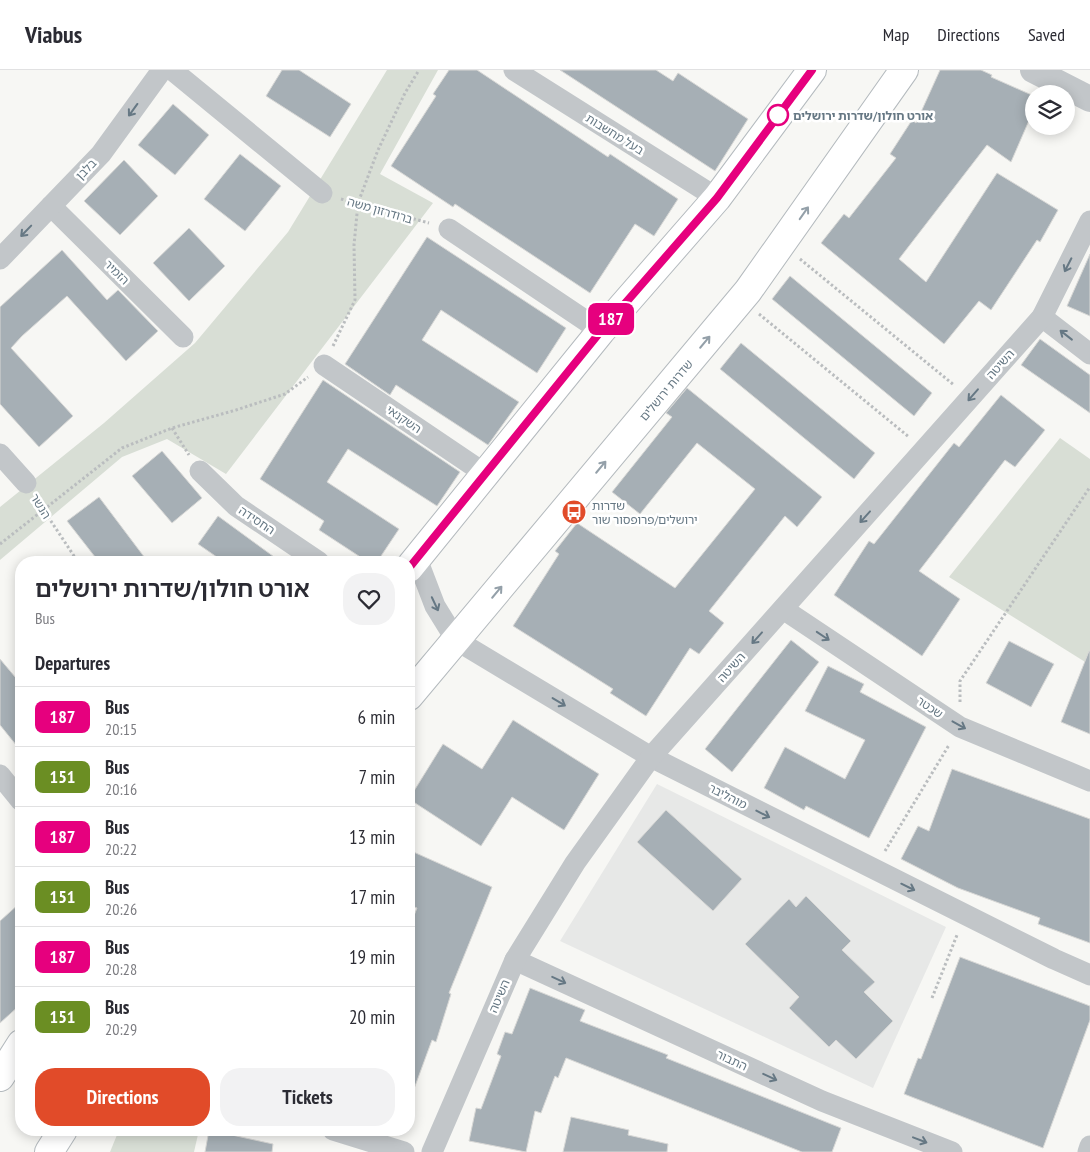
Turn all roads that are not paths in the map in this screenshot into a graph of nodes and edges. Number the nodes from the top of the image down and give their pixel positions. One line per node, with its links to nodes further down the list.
1 (162, 70): 10 (street, בלבן, one-way to 10)
2 (172, 70): 8 (street)
3 (514, 70): 9 (street, בעל מחשבות)
4 (812, 70): 9 (main road)
5 (904, 70): 27 (main road, שדרות ירושלים, one-way to 5)
6 (1033, 70): 7 (street)
7 (1090, 99)
8 (322, 193)
9 (717, 198): 15 (main road)
10 (51, 206): 13 (street, בלבן, one-way to 13); 16 (street, הזמיר)
11 (1090, 221): 14 (street, השיטה, one-way to 14)
12 (449, 229): 15 (street)
13 (0, 259)
14 (1042, 317): 17 (street, one-way to 14); 26 (street, השיטה, one-way to 26)
15 (601, 331): 21 (main road)
16 (183, 337)
17 (1090, 354)
18 (324, 365): 21 (street, השקנאי)
19 (0, 454): 22 (street, הנשר)
20 (200, 471): 23 (street, החסידה)
21 (484, 473): 24 (main road)
22 (26, 483)
23 (310, 556)
24 (415, 560)
25 (415, 567): 27 (street, מוהליבר, one-way to 27)
26 (783, 608): 29 (street, השיטה, one-way to 29); 30 (street, שכטר, one-way to 30)
27 (456, 640): 28 (main road, שדרות ירושלים); 29 (street, מוהליבר, one-way to 29)
28 (415, 689)
29 (651, 758): 31 (street, השיטה); 32 (street, מוהליבר, one-way to 32)
30 (1090, 781)
31 (515, 960): 40 (street, השיטה); 41 (street, התבור, one-way to 41)
32 (1090, 975)
33 (15, 1053): 34 (main road)
34 (0, 1077)
35 (59, 1136): 38 (main road)
36 (352, 1136): 39 (street)
37 (1090, 1146): 42 (street)
38 (49, 1152)
39 (404, 1152)
40 (432, 1152)
41 (952, 1152)
42 (1088, 1152)

